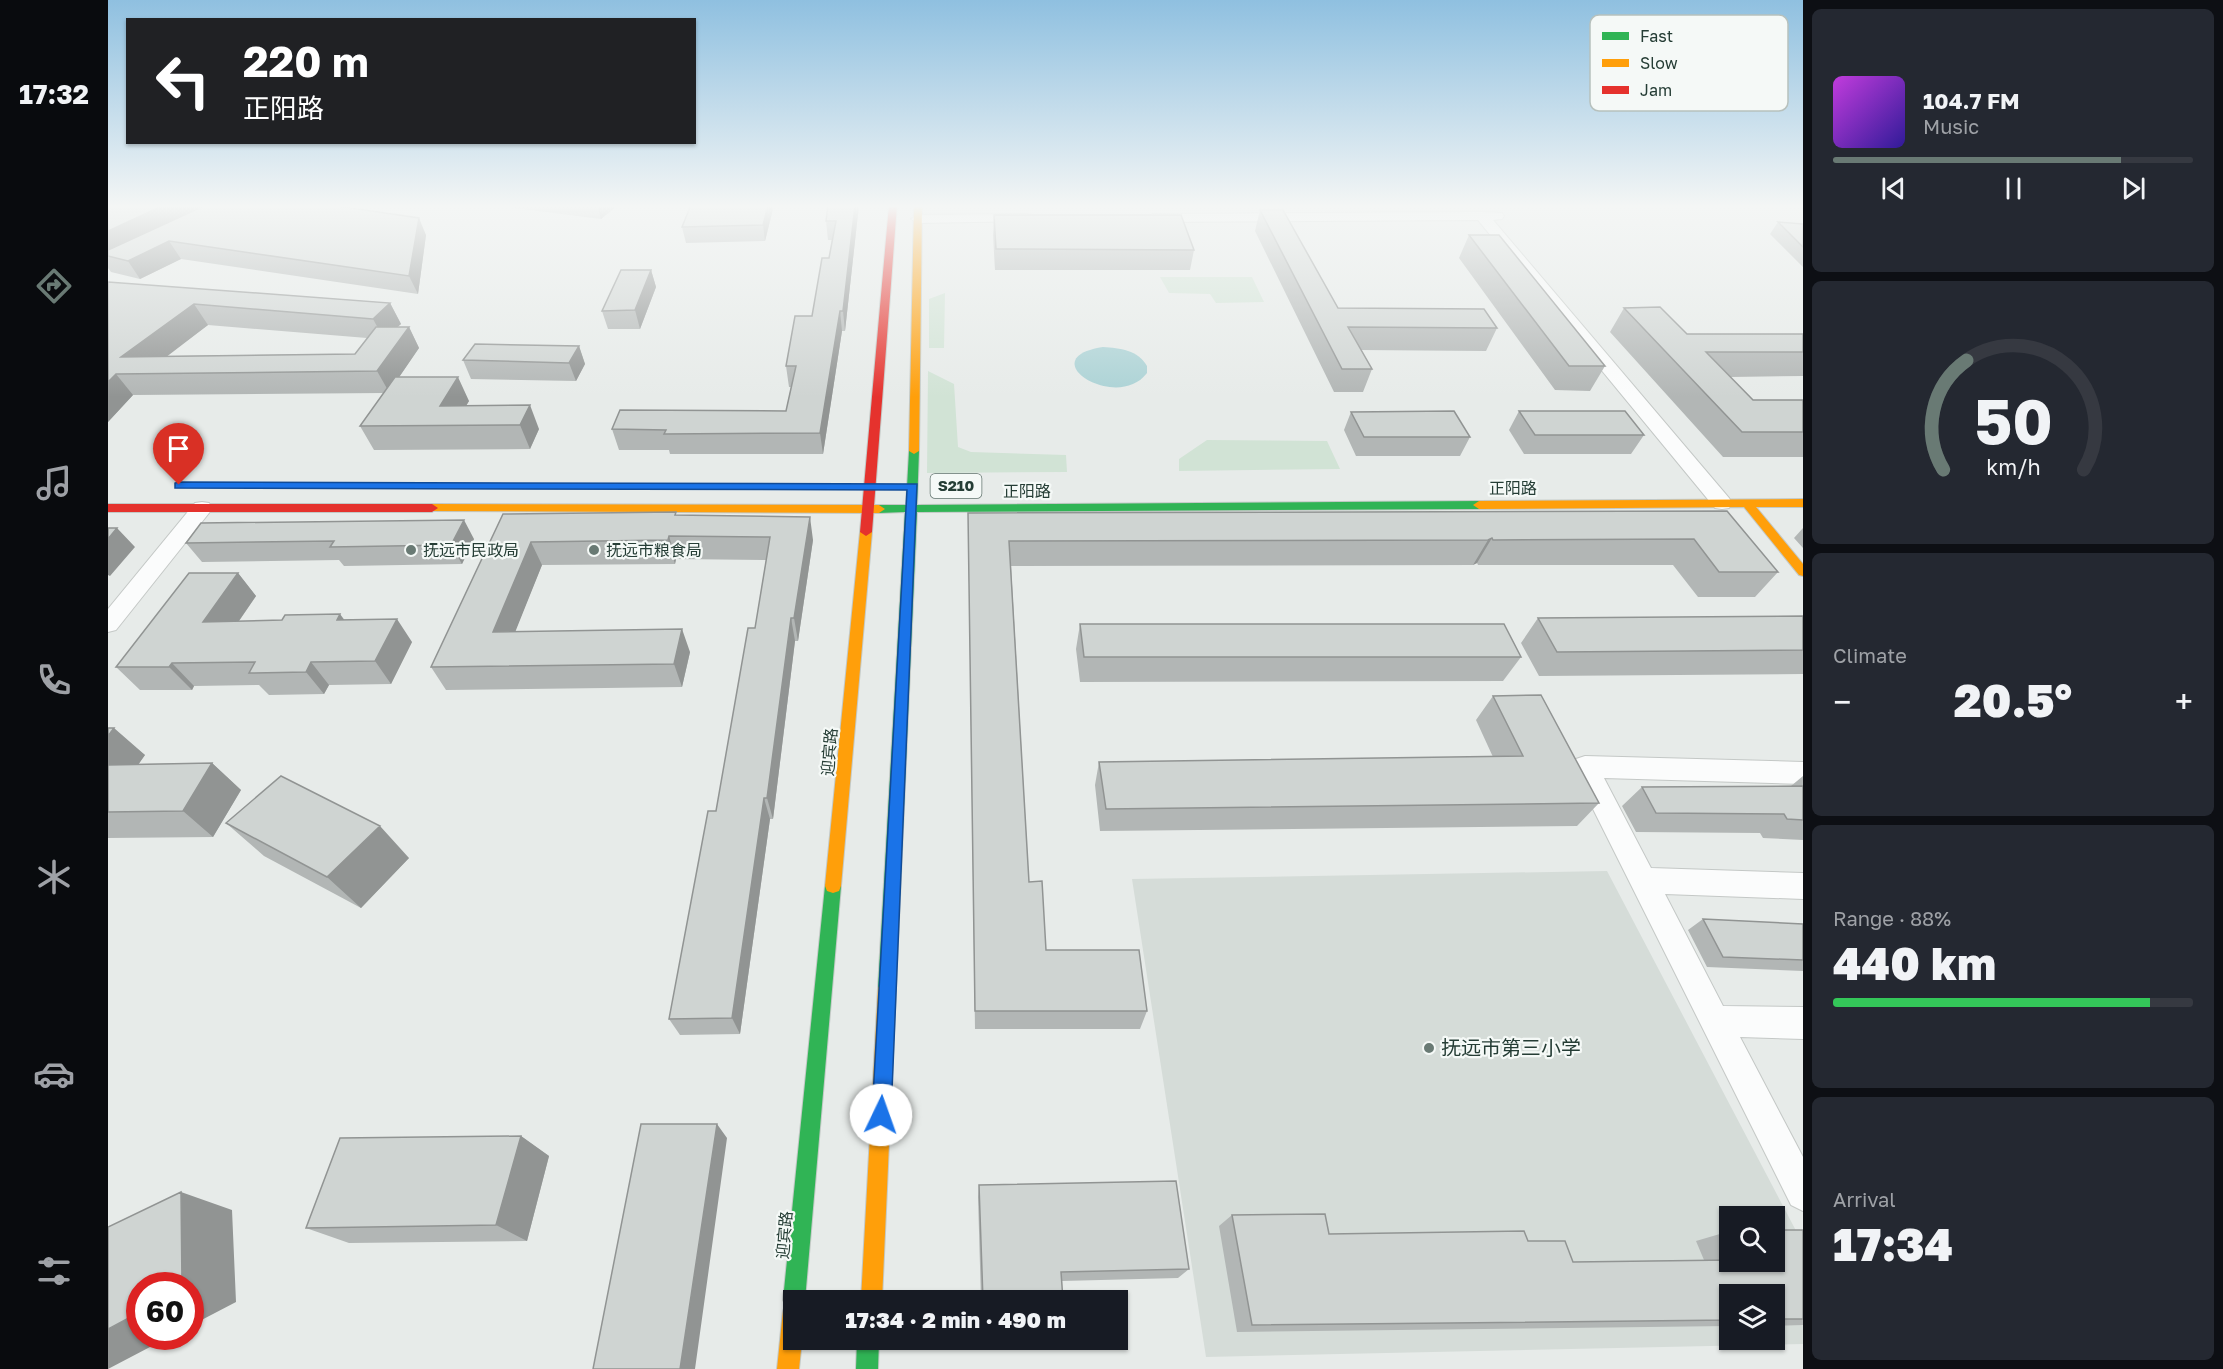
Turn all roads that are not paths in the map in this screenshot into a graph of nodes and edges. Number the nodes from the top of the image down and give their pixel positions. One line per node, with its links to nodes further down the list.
1 (888, 269): 12 (main road, 迎宾路)
2 (917, 269): 13 (main road, S210)
3 (1533, 269): 5 (street)
4 (1683, 486): 5 (main road)
5 (1707, 486): 6 (main road); 7 (street)
6 (1731, 486)
7 (1722, 503): 8 (main road, 正阳路); 13 (main road, 正阳路)
8 (1747, 503): 9 (main road, 正阳路); 14 (main road)
9 (1803, 503)
10 (108, 508): 11 (main road, 正阳路)
11 (202, 508): 12 (main road, 正阳路); 15 (street)
12 (868, 508): 13 (main road, 正阳路); 22 (main road, 迎宾路)
13 (912, 509): 23 (main road, S210)
14 (1803, 572)
15 (108, 624)
16 (1803, 773): 17 (street)
17 (1642, 880): 18 (street); 19 (street)
18 (1803, 886)
19 (1714, 1021): 20 (street); 21 (street)
20 (1803, 1023)
21 (1803, 1193)
22 (795, 1290)
23 (872, 1290)
24 (790, 1350): 26 (main road)
25 (868, 1350): 27 (main road)
26 (788, 1369)
27 (867, 1369)

